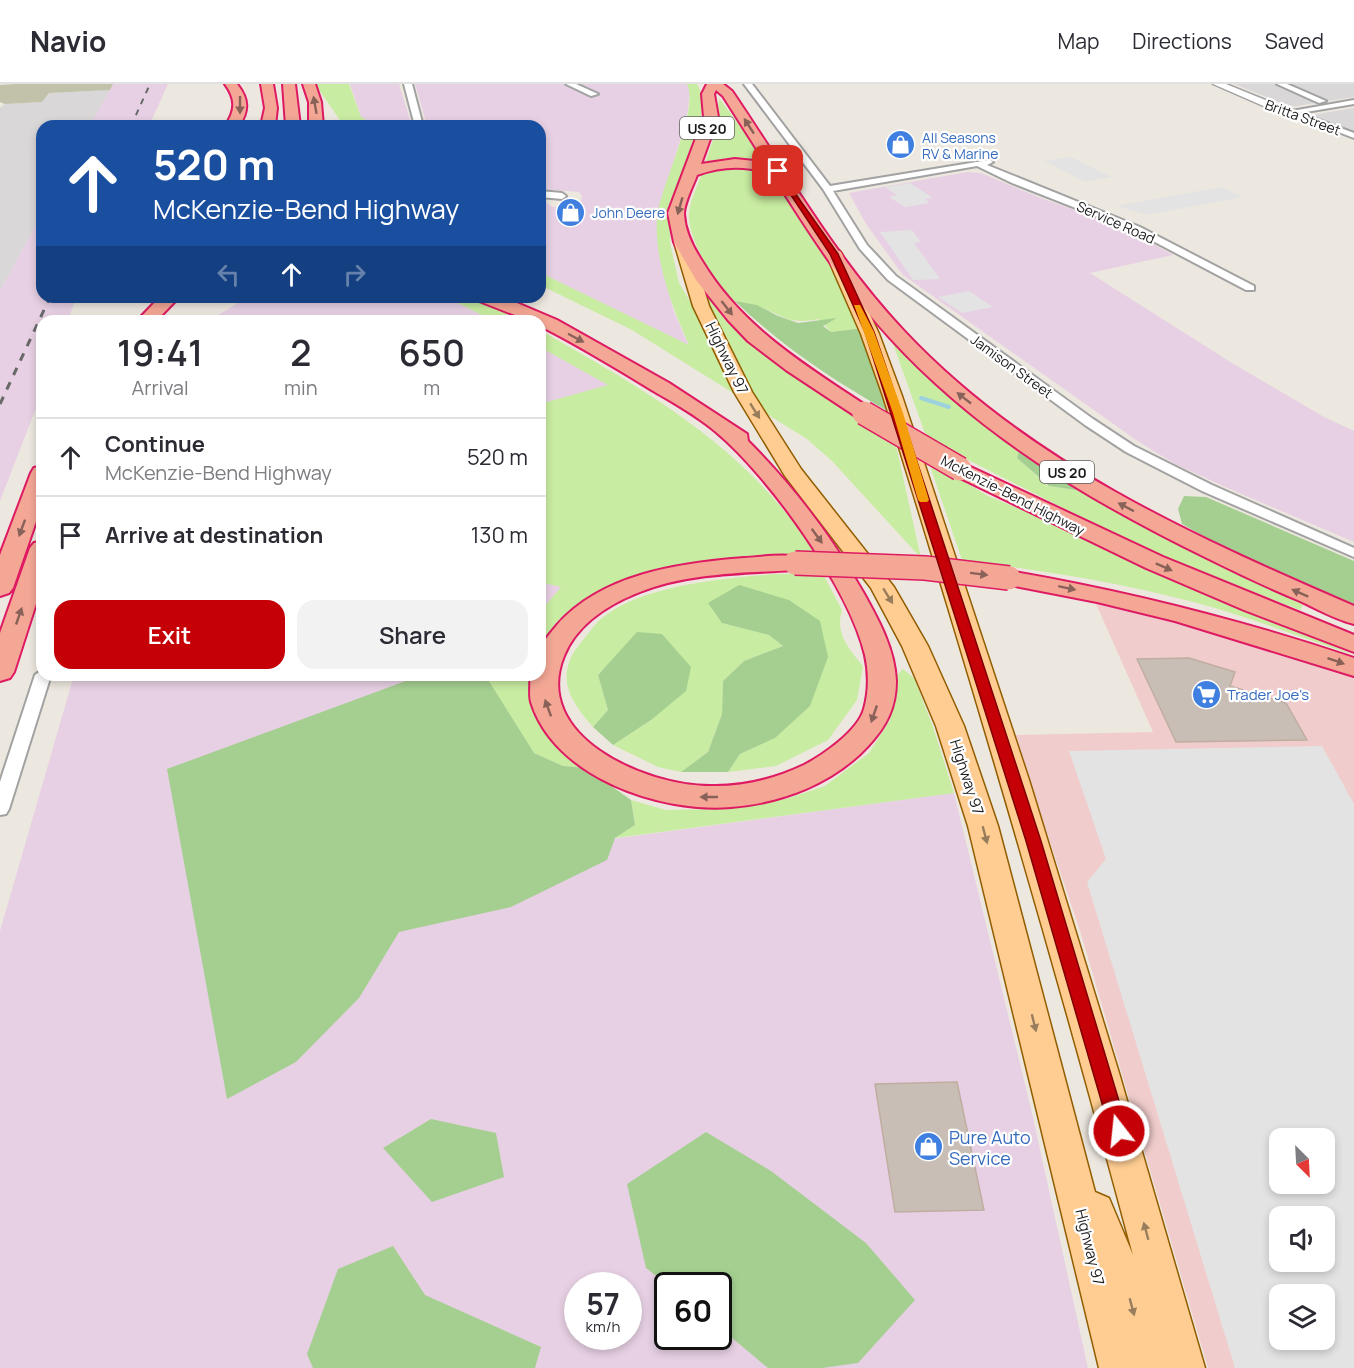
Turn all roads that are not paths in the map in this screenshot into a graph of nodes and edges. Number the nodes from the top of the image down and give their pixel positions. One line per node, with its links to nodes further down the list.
1 (231, 84): 15 (highway, one-way to 15)
2 (267, 84): 16 (highway)
3 (289, 84): 17 (highway)
4 (309, 84): 18 (highway, one-way to 4)
5 (408, 84): 19 (street)
6 (570, 84): 11 (street)
7 (714, 84): 23 (highway, McKenzie-Bend Highway / US 20, one-way to 7); 24 (highway, McKenzie-Bend Highway / US 20)
8 (748, 84): 25 (street, Jamison Street)
9 (1218, 84): 14 (street, Britta Street)
10 (1281, 84): 12 (street)
11 (594, 94)
12 (1322, 101)
13 (1354, 102): 14 (street)
14 (1290, 112): 20 (street, Britta Street)
15 (236, 120)
16 (269, 120)
17 (292, 120)
18 (316, 120)
19 (417, 120)
20 (1354, 136)
21 (992, 162): 22 (street)
22 (979, 164): 25 (street); 30 (street, Service Road)
23 (778, 171): 24 (highway); 29 (highway, McKenzie-Bend Highway / US 20)
24 (692, 172): 28 (highway, McKenzie-Bend Highway / US 20, one-way to 28)
25 (827, 189): 39 (street, Jamison Street)
26 (546, 195): 27 (street)
27 (562, 196)
28 (682, 242): 38 (main road, Highway 97, one-way to 38); 47 (highway, McKenzie-Bend Highway / US 20, one-way to 47, bridge)
29 (834, 254): 46 (highway, McKenzie-Bend Highway / US 20, one-way to 29); 57 (main road, one-way to 29)
30 (1250, 288)
31 (174, 303): 33 (highway)
32 (501, 303): 34 (highway, one-way to 34)
33 (157, 313)
34 (530, 315)
35 (546, 323): 36 (highway, one-way to 36)
36 (724, 428): 38 (highway); 40 (highway, one-way to 40, bridge)
37 (36, 489): 45 (highway, one-way to 45)
38 (827, 517): 54 (main road, Highway 97, one-way to 54)
39 (1354, 553)
40 (834, 564)
41 (834, 564): 52 (highway, one-way to 52, bridge)
42 (834, 564): 48 (highway, one-way to 42, bridge)
43 (834, 564): 49 (highway, one-way to 49, bridge)
44 (36, 566): 50 (highway, one-way to 44)
45 (0, 588)
46 (1354, 616)
47 (1354, 644)
48 (546, 660)
49 (1354, 667)
50 (0, 672)
51 (41, 681): 53 (street)
52 (543, 681)
53 (0, 809)
54 (1057, 1115): 55 (main road, Highway 97); 56 (main road, one-way to 56)
55 (1120, 1368)
56 (1149, 1368)
57 (1184, 1368)

